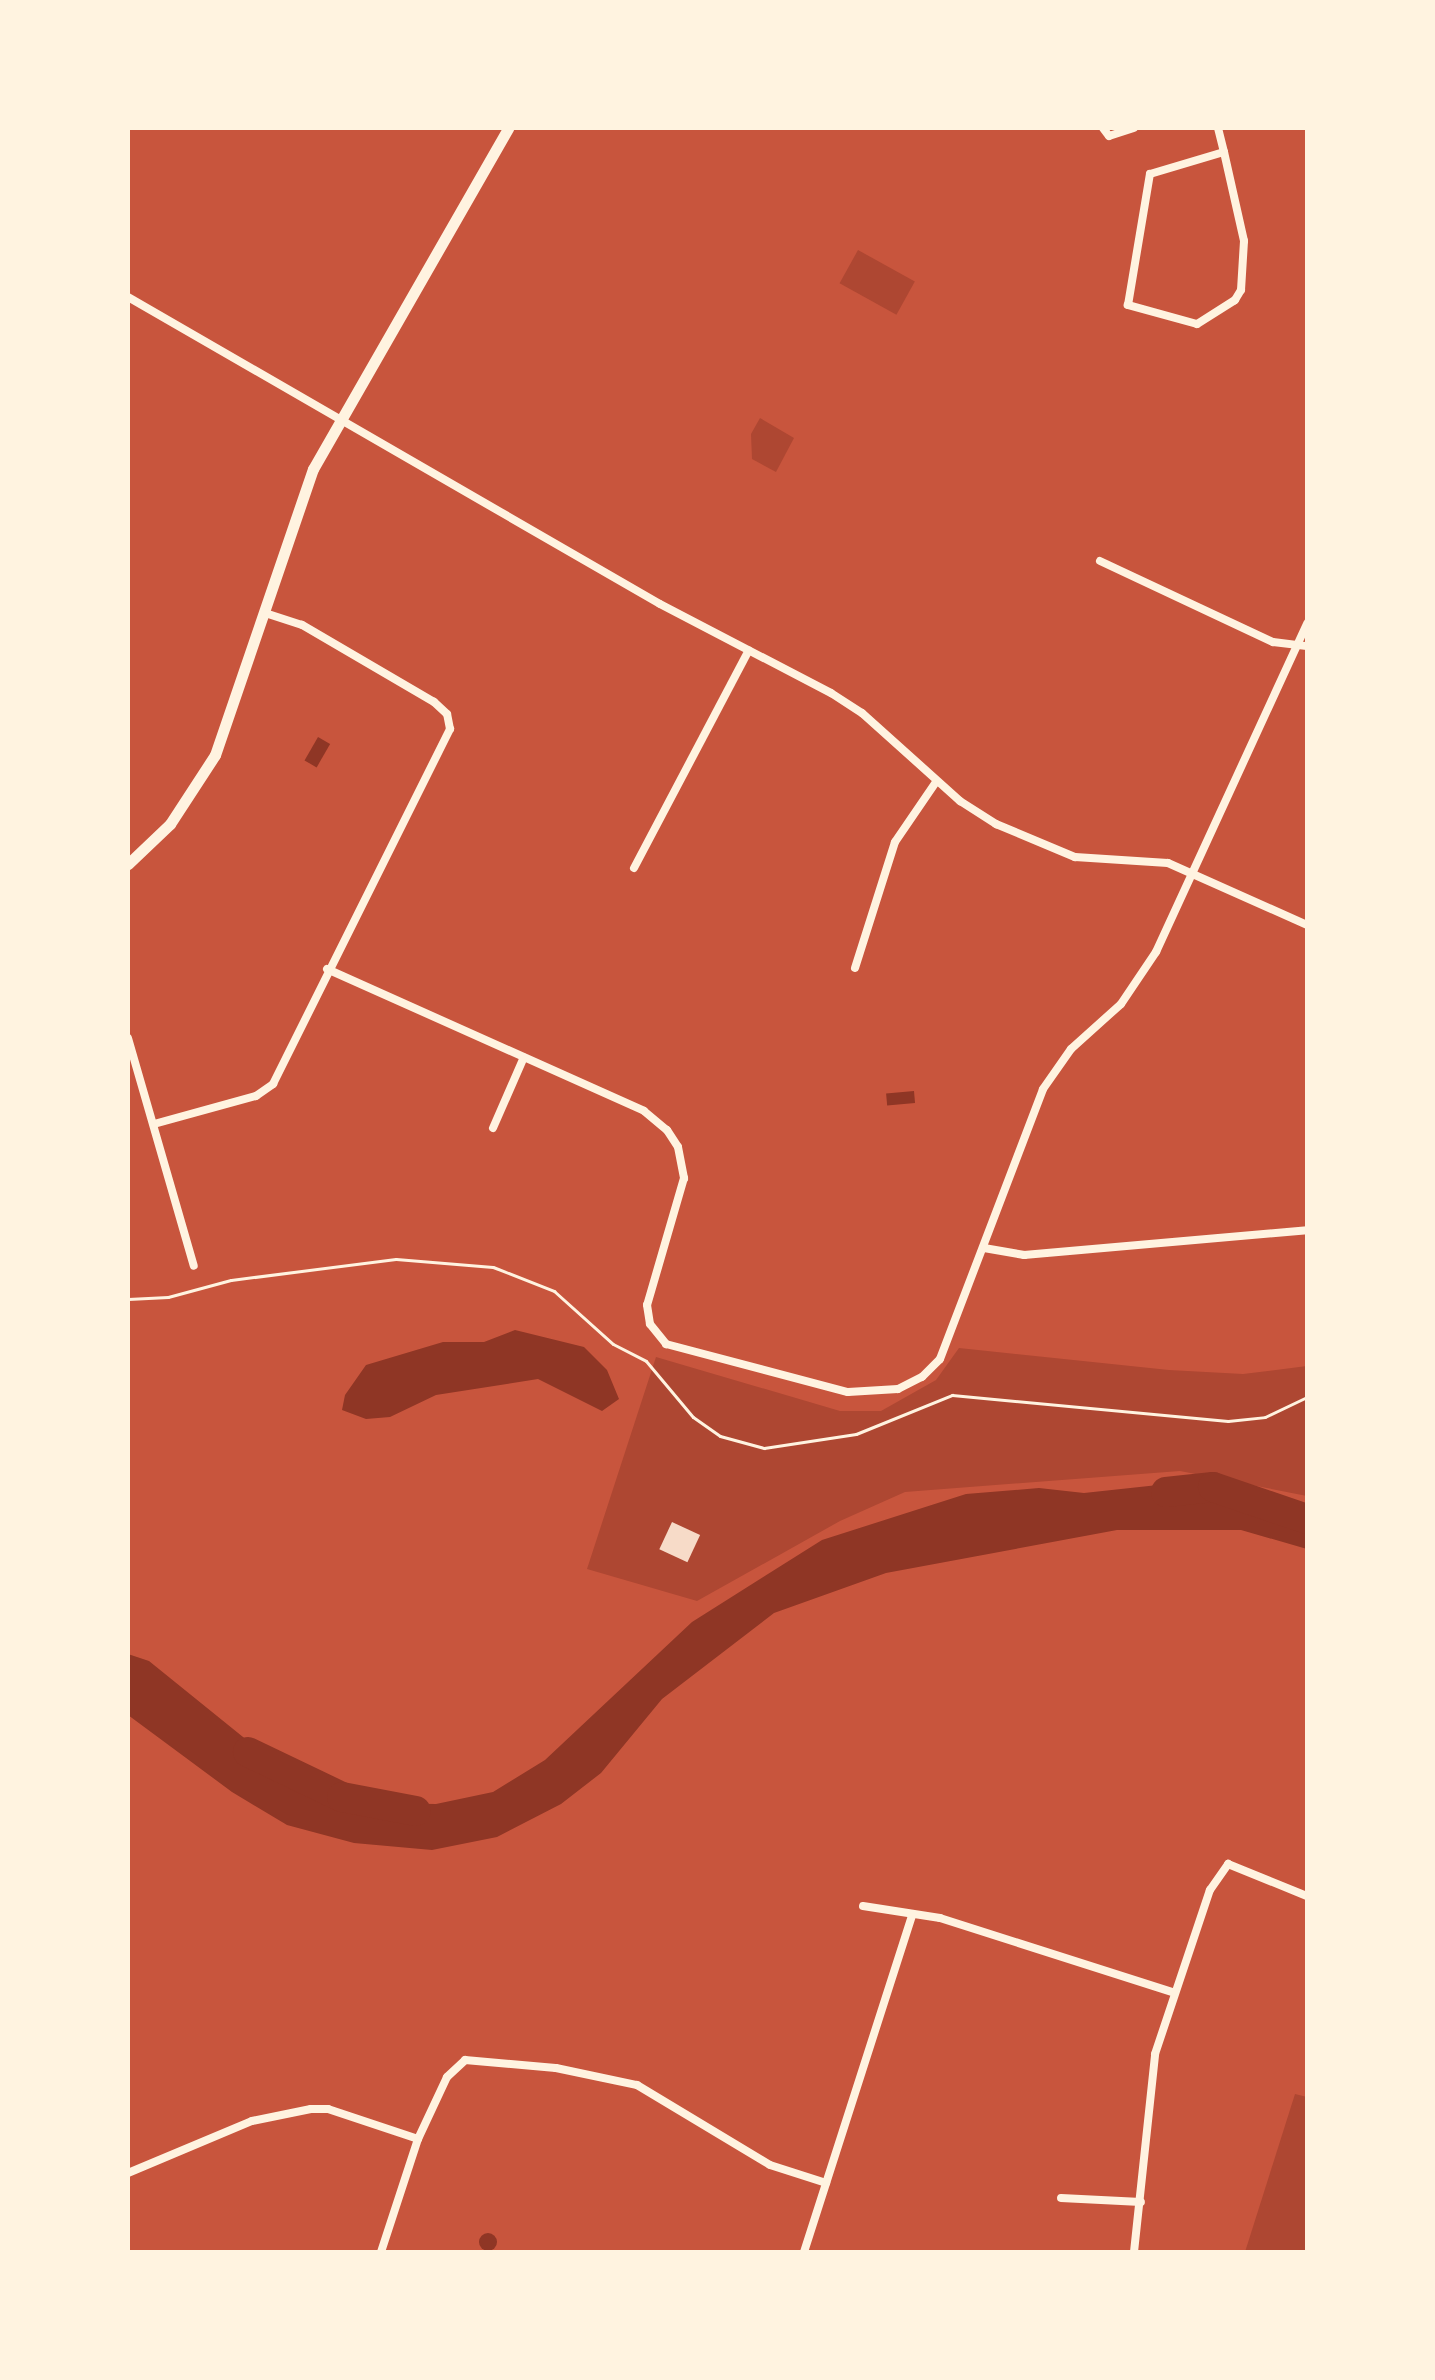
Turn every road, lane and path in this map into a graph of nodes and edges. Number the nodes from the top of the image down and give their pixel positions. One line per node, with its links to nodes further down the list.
1 (493, 128): 5 (street)
2 (1103, 128): 3 (street)
3 (1134, 128)
4 (1218, 128): 6 (street)
5 (506, 132): 8 (street)
6 (1224, 152): 6 (street)
7 (128, 297): 8 (street)
8 (341, 419): 10 (street); 13 (street)
9 (1100, 561): 12 (street)
10 (266, 613): 15 (street); 20 (street)
11 (1307, 623): 12 (street)
12 (1302, 646): 17 (street)
13 (749, 650): 14 (street); 16 (street)
14 (936, 782): 17 (street); 19 (street)
15 (128, 864)
16 (634, 868)
17 (1191, 872): 18 (street); 26 (street)
18 (1307, 925)
19 (855, 968)
20 (327, 969): 22 (street); 23 (street)
21 (128, 1038): 23 (street)
22 (524, 1057): 24 (street); 26 (street)
23 (154, 1124): 27 (street)
24 (493, 1128)
25 (1307, 1230): 26 (street)
26 (984, 1248)
27 (194, 1266)
28 (128, 1299): 29 (path)
29 (1307, 1397)
30 (1307, 1896): 33 (street)
31 (863, 1906): 32 (street)
32 (912, 1915): 33 (street); 36 (street)
33 (1172, 1992): 38 (street)
34 (418, 2139): 35 (street); 36 (street); 39 (street)
35 (128, 2173)
36 (826, 2183): 40 (street)
37 (1061, 2198): 38 (street)
38 (1141, 2202): 41 (street)
39 (381, 2252)
40 (804, 2252)
41 (1134, 2252)

